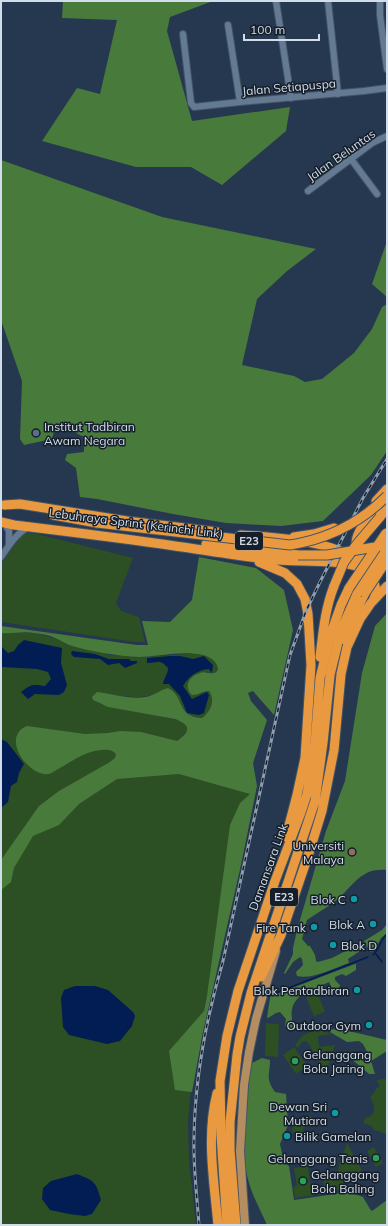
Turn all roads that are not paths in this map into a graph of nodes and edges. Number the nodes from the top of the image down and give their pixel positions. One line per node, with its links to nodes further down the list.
1 (276, 1): 9 (street)
2 (328, 1): 8 (street)
3 (380, 1): 6 (street)
4 (228, 24): 10 (street)
5 (183, 34): 10 (street, Jalan Setiapuspa)
6 (387, 69)
7 (387, 88): 8 (street, Jalan Setiapuspa)
8 (338, 94): 9 (street, Jalan Setiapuspa)
9 (291, 98): 10 (street, Jalan Setiapuspa)
10 (240, 102)
11 (387, 136): 12 (street, Jalan Beluntas)
12 (351, 159): 13 (street, Jalan Beluntas); 14 (street)
13 (308, 192)
14 (377, 194)
15 (387, 489): 23 (highway)
16 (387, 496): 20 (highway, Lebuhraya Sprint (Kerinchi Link) / E23, bridge); 32 (highway)
17 (3, 505): 20 (highway, Lebuhraya Sprint (Kerinchi Link) / E23); 23 (highway)
18 (387, 508): 38 (highway, bridge)
19 (2, 520): 20 (highway, Lebuhraya Sprint (Kerinchi Link) / E23); 21 (highway); 26 (street)
20 (95, 526): 25 (highway, Lebuhraya Sprint (Kerinchi Link) / E23, bridge)
21 (31, 527): 26 (street); 28 (highway)
22 (386, 532): 36 (highway, Damansara Link / E23, bridge)
23 (280, 539): 24 (highway)
24 (303, 541): 31 (highway); 33 (highway)
25 (387, 545)
26 (8, 547): 29 (street)
27 (387, 548): 36 (highway, Damansara Link / E23, bridge)
28 (242, 556): 31 (highway); 42 (highway)
29 (1, 557)
30 (387, 560): 36 (highway, bridge)
31 (297, 562): 33 (highway)
32 (387, 565)
33 (368, 570): 34 (highway); 37 (highway)
34 (387, 574)
35 (387, 586): 37 (highway)
36 (357, 592): 38 (highway, Damansara Link / E23); 39 (highway); 41 (highway, Damansara Link / E23)
37 (371, 603): 40 (highway)
38 (320, 678): 42 (highway, Damansara Link / E23)
39 (331, 731): 40 (highway); 41 (highway)
40 (332, 760): 43 (highway)
41 (315, 801): 44 (highway, Damansara Link / E23)
42 (275, 881): 45 (highway, Damansara Link / E23)
43 (281, 934): 44 (highway); 46 (main road)
44 (251, 993): 45 (highway, Damansara Link / E23)
45 (228, 1224)
46 (245, 1225)

